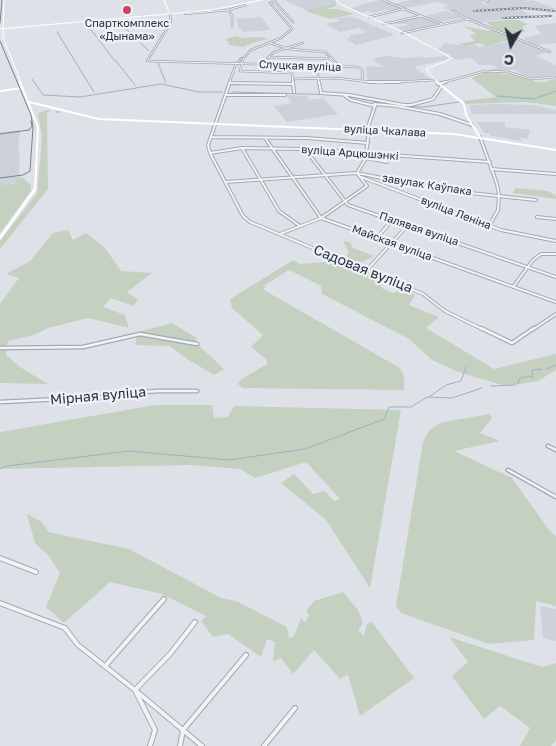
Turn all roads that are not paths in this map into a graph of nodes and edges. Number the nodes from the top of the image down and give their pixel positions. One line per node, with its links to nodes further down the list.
1 (4, 0): 23 (main road)
2 (164, 0): 15 (main road)
3 (259, 0): 14 (main road)
4 (262, 0): 8 (main road)
5 (336, 0): 17 (main road)
6 (383, 0): 9 (street)
7 (273, 1): 11 (street); 13 (street)
8 (245, 5): 10 (street); 14 (main road)
9 (404, 9): 16 (street); 17 (street)
10 (228, 10): 14 (street); 22 (street)
11 (283, 11): 13 (street); 19 (street)
12 (453, 11): 18 (street)
13 (278, 12): 25 (street)
14 (184, 13): 15 (main road)
15 (170, 14): 23 (main road); 32 (street, Слуцкая вуліца)
16 (421, 16): 20 (street); 21 (street)
17 (369, 17): 20 (main road)
18 (468, 19): 21 (street); 28 (street)
19 (292, 22)
20 (384, 24): 24 (main road)
21 (444, 25): 24 (street)
22 (232, 26)
23 (2, 29): 46 (main road)
24 (402, 33): 40 (main road)
25 (268, 42): 27 (street); 33 (street)
26 (303, 43): 27 (street)
27 (284, 48): 29 (street); 31 (street)
28 (550, 52)
29 (269, 57): 31 (street); 34 (street)
30 (242, 58): 32 (street)
31 (333, 59): 36 (street)
32 (236, 64): 33 (street, Слуцкая вуліца); 42 (street)
33 (242, 64): 34 (street, Слуцкая вуліца); 37 (street)
34 (262, 64): 35 (street, Слуцкая вуліца)
35 (317, 67): 36 (street, Слуцкая вуліца); 38 (street)
36 (339, 67): 41 (street, Слуцкая вуліца)
37 (293, 78): 38 (street); 43 (street)
38 (318, 78): 41 (street); 50 (street)
39 (555, 78): 44 (street)
40 (434, 80): 41 (street); 44 (main road)
41 (363, 82)
42 (231, 83): 43 (street); 49 (street)
43 (293, 84): 48 (street)
44 (438, 84): 45 (main road)
45 (441, 87): 56 (street); 60 (main road)
46 (23, 88): 47 (main road); 53 (main road)
47 (0, 91)
48 (294, 92)
49 (227, 94): 51 (street); 59 (street)
50 (343, 94): 52 (street); 55 (street)
51 (285, 95)
52 (381, 101): 55 (street); 56 (street)
53 (29, 102): 54 (main road, вуліца Чкалава); 58 (main road)
54 (42, 104): 58 (main road); 59 (main road, вуліца Чкалава)
55 (375, 104): 57 (street); 61 (street)
56 (404, 105): 57 (street)
57 (396, 106): 60 (street, вуліца Чкалава)
58 (32, 108): 96 (main road)
59 (216, 124): 61 (main road, вуліца Чкалава); 62 (street)
60 (472, 125): 63 (main road)
61 (368, 130): 63 (main road, вуліца Чкалава); 65 (street)
62 (211, 137): 64 (street); 70 (street)
63 (480, 137): 69 (main road, вуліца Чкалава); 74 (street)
64 (265, 138): 65 (street); 67 (street)
65 (368, 143): 71 (street)
66 (242, 148): 67 (street, вуліца Арцюшэнкі); 70 (street, вуліца Арцюшэнкі); 81 (street)
67 (273, 149): 68 (street, вуліца Арцюшэнкі); 80 (street)
68 (305, 149): 71 (street, вуліца Арцюшэнкі); 78 (street)
69 (556, 150)
70 (210, 153): 82 (street, Садовая вуліца)
71 (366, 153): 72 (street); 74 (street, вуліца Арцюшэнкі)
72 (366, 158): 73 (street, завулак Каўпака); 76 (street)
73 (387, 162)
74 (490, 162): 75 (street)
75 (491, 169): 77 (street); 85 (street)
76 (357, 173): 78 (street, завулак Каўпака); 79 (street); 85 (street, завулак Каўпака)
77 (556, 174)
78 (324, 175): 80 (street, завулак Каўпака); 87 (street)
79 (359, 177): 83 (street, вуліца Леніна); 84 (street)
80 (293, 178): 81 (street, завулак Каўпака); 89 (street)
81 (261, 180): 82 (street, завулак Каўпака); 94 (street)
82 (225, 182): 95 (street, Садовая вуліца)
83 (374, 183): 84 (street); 93 (street, вуліца Леніна)
84 (367, 186): 87 (street)
85 (499, 195): 86 (street, завулак Каўпака); 93 (street)
86 (536, 200)
87 (344, 202): 89 (street); 91 (street, Палявая вуліца)
88 (537, 217): 90 (street)
89 (321, 218): 94 (street); 97 (street, Майская вуліца)
90 (556, 219)
91 (392, 220): 92 (street, Палявая вуліца); 97 (street)
92 (406, 226): 99 (street); 101 (street, Палявая вуліца)
93 (489, 226): 98 (street, вуліца Леніна)
94 (300, 227): 95 (street)
95 (278, 234): 102 (street, Садовая вуліца)
96 (0, 238)
97 (377, 238): 99 (street, Майская вуліца)
98 (556, 241)
99 (390, 243): 102 (street); 104 (street, Майская вуліца)
100 (556, 254): 101 (street)
101 (526, 267): 103 (street, Палявая вуліца); 104 (street)
102 (366, 271): 106 (street, Садовая вуліца)
103 (556, 277)
104 (514, 287): 105 (street, Майская вуліца)
105 (556, 302)
106 (556, 314)
107 (197, 344): 108 (street)
108 (0, 348)
109 (197, 391): 110 (street, Мірная вуліца)
110 (0, 402)
111 (548, 446): 112 (street)
112 (556, 450)
113 (508, 470): 114 (street)
114 (556, 497)
115 (0, 558): 116 (street)
116 (36, 572)
117 (164, 599): 121 (street)
118 (0, 604): 121 (street)
119 (195, 622): 122 (street)
120 (246, 655): 124 (street)
121 (106, 665): 122 (street)
122 (135, 690): 124 (street); 125 (street)
123 (296, 708): 128 (street)
124 (183, 730): 126 (street); 127 (street)
125 (150, 746)
126 (180, 746)
127 (202, 746)
128 (264, 746)

